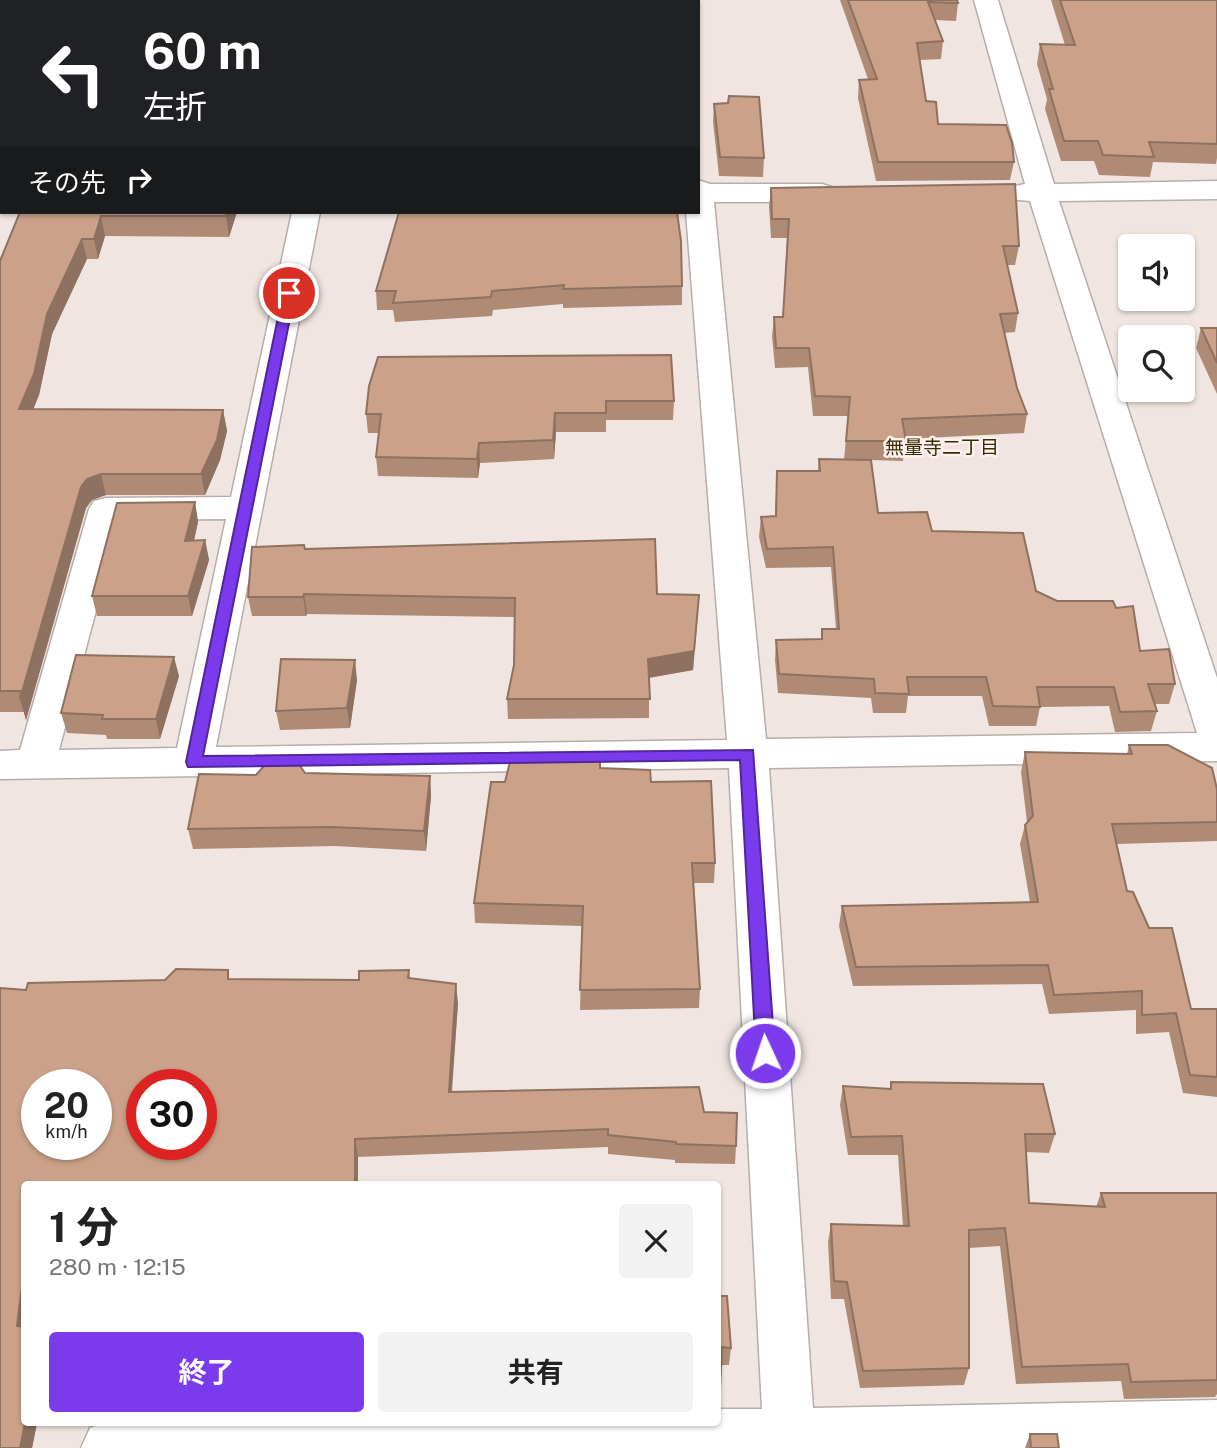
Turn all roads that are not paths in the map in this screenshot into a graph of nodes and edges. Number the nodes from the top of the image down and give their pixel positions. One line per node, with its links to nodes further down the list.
1 (986, 0): 6 (street)
2 (1217, 190): 6 (street)
3 (700, 193): 4 (street)
4 (850, 193)
5 (987, 193): 6 (street)
6 (1042, 193): 10 (street)
7 (700, 204): 12 (street)
8 (306, 214): 9 (street)
9 (245, 508): 13 (street); 14 (street)
10 (1217, 736)
11 (1217, 747): 12 (street)
12 (748, 754): 13 (street); 16 (street)
13 (194, 762): 14 (street)
14 (17, 765)
15 (1217, 1424): 16 (street)
16 (789, 1441): 17 (street)
17 (107, 1448)

